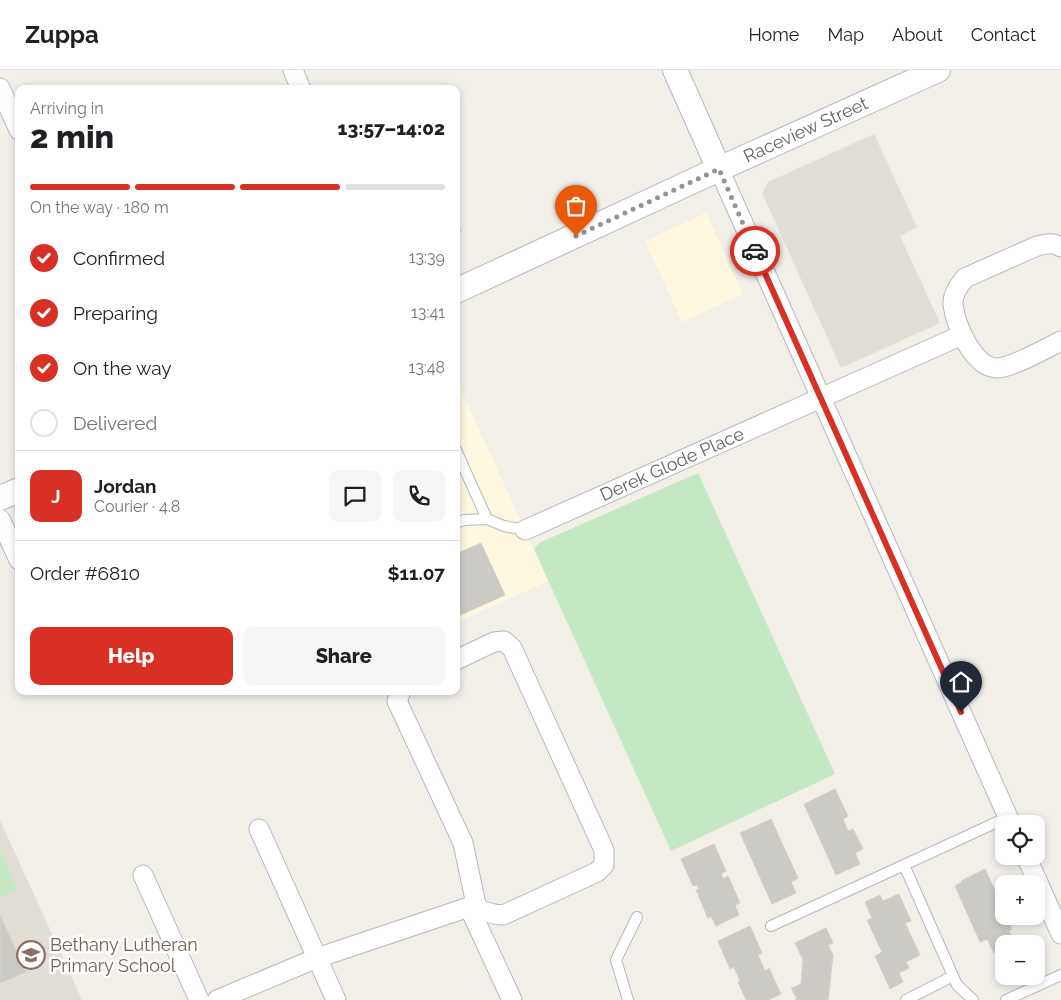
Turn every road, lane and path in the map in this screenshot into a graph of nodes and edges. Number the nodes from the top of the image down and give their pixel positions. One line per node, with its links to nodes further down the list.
1 (293, 70): 4 (street)
2 (674, 70): 7 (street)
3 (938, 70): 7 (street, Raceview Street)
4 (299, 85)
5 (0, 88): 6 (street)
6 (15, 121)
7 (719, 169): 9 (street, Raceview Street); 12 (street)
8 (1061, 247): 10 (street)
9 (460, 289)
10 (962, 334): 11 (street); 12 (street, Derek Glode Place)
11 (1061, 341)
12 (820, 398): 19 (street, Derek Glode Place); 23 (street)
13 (460, 459): 17 (lane)
14 (15, 492): 15 (street)
15 (0, 498)
16 (0, 519): 20 (street)
17 (486, 519): 18 (lane); 19 (lane)
18 (460, 522)
19 (525, 530)
20 (15, 551)
21 (460, 658): 29 (street)
22 (399, 695): 29 (street)
23 (1008, 815)
24 (995, 827): 27 (lane)
25 (259, 829): 33 (street)
26 (1030, 865): 32 (street)
27 (904, 866): 31 (lane); 35 (lane)
28 (143, 875): 36 (street)
29 (473, 908): 33 (street); 39 (street)
30 (638, 917): 40 (lane)
31 (771, 926)
32 (1061, 934)
33 (318, 958): 37 (street); 38 (street)
34 (1061, 975): 43 (lane)
35 (953, 976): 41 (lane); 42 (lane)
36 (199, 1000)
37 (217, 1000)
38 (336, 1000)
39 (512, 1000)
40 (628, 1000)
41 (906, 1000)
42 (973, 1000)
43 (1006, 1000)

